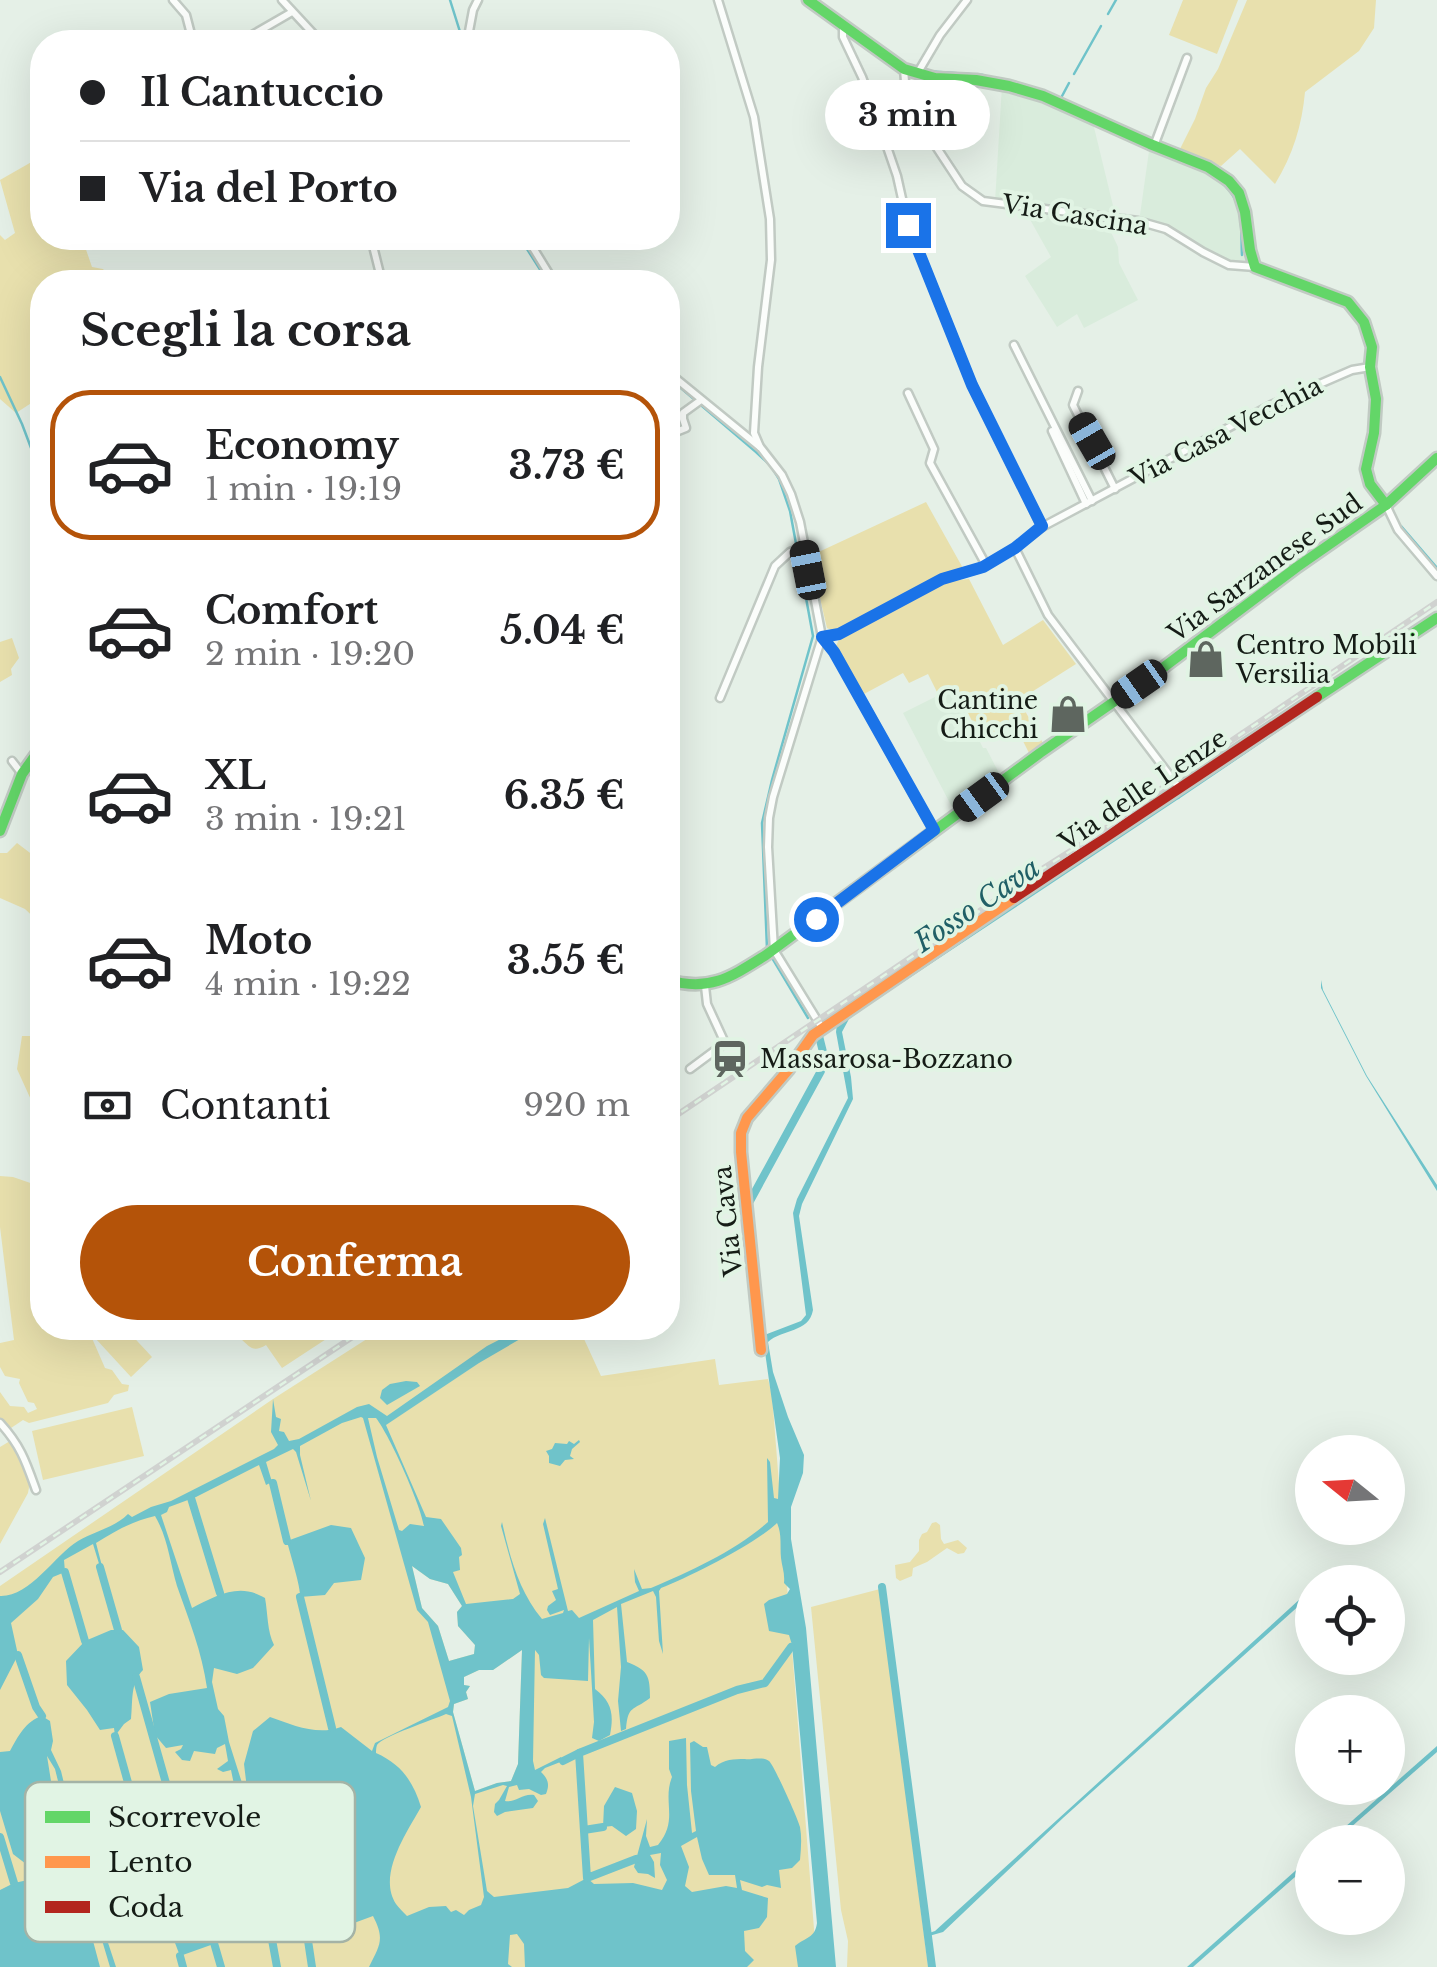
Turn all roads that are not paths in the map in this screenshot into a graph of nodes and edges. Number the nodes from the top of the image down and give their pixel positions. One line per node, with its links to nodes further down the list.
1 (173, 0): 9 (street)
2 (282, 0): 7 (street)
3 (478, 0): 12 (street)
4 (718, 0): 26 (street)
5 (808, 0): 8 (street)
6 (966, 0): 15 (street)
7 (292, 12): 10 (street); 11 (street)
8 (842, 25): 14 (street); 31 (street)
9 (190, 30)
10 (261, 30)
11 (309, 30)
12 (469, 30)
13 (1187, 58): 16 (street)
14 (904, 69): 15 (street); 17 (street, Via Cascina)
15 (917, 74): 16 (street)
16 (1154, 146): 17 (street)
17 (1255, 267): 19 (street)
18 (1014, 345): 29 (street)
19 (1370, 367): 28 (street, Via Casa Vecchia); 30 (street)
20 (680, 384): 23 (street)
21 (1078, 391): 28 (street)
22 (908, 393): 34 (street)
23 (698, 403): 24 (street); 26 (street)
24 (680, 430)
25 (1052, 430): 29 (street)
26 (761, 448): 32 (street)
27 (1437, 458): 30 (street, Via Sarzanese Sud)
28 (1115, 488): 29 (street, Via Casa Vecchia)
29 (1089, 502): 31 (street, Via Casa Vecchia)
30 (1386, 505): 35 (street); 39 (street, Via Sarzanese Sud)
31 (1042, 526): 33 (street, Via Casa Vecchia)
32 (800, 548): 37 (street); 38 (street)
33 (1015, 548): 34 (street, Via Casa Vecchia); 39 (street)
34 (986, 565): 37 (street, Via Casa Vecchia)
35 (1437, 576)
36 (1437, 618): 43 (street, Via delle Lenze)
37 (822, 637): 44 (street); 46 (street)
38 (720, 698)
39 (1114, 701): 43 (street); 44 (street, Via Sarzanese Sud)
40 (12, 761): 42 (street)
41 (30, 763): 42 (street)
42 (22, 774): 45 (street)
43 (1180, 788): 49 (street, Via delle Lenze)
44 (934, 830): 46 (street, Via Sarzanese Sud)
45 (0, 831)
46 (770, 952): 48 (street, Via Sarzanese Sud); 49 (street)
47 (680, 984): 48 (street)
48 (705, 986): 50 (street)
49 (822, 1028): 51 (street, Via Cava)
50 (690, 1068)
51 (761, 1350)
52 (0, 1424): 53 (street)
53 (36, 1490)

